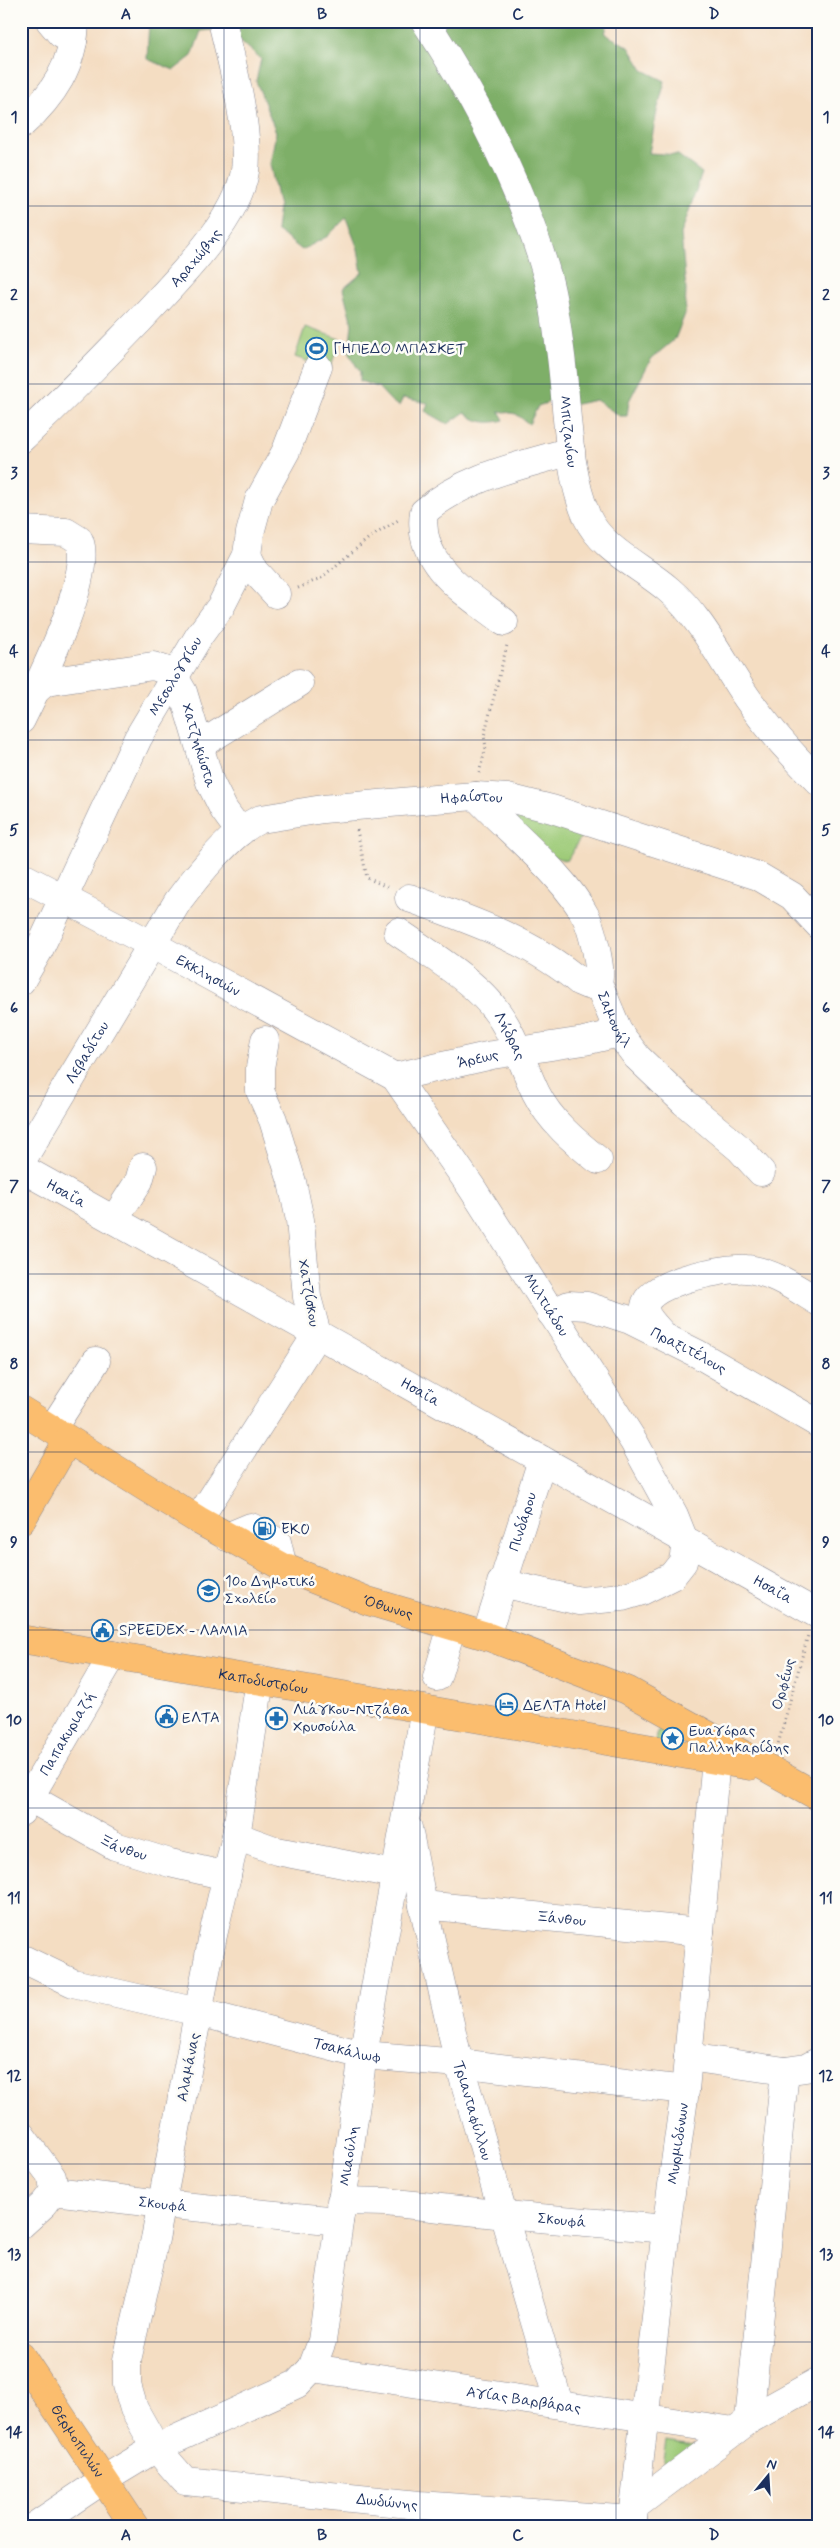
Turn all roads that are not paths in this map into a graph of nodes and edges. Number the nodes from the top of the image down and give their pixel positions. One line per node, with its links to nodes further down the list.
1 (50, 21): 4 (street)
2 (222, 21): 7 (street, Αραχώβης)
3 (425, 21): 8 (street, Μπιζανίου)
4 (74, 31): 5 (street)
5 (21, 124)
6 (318, 367): 10 (street, Μεσολογγίου)
7 (21, 439)
8 (571, 451): 12 (street); 18 (street, Μπιζανίου)
9 (21, 530): 15 (street)
10 (247, 555): 11 (street); 13 (street, Μεσολογγίου)
11 (276, 594)
12 (504, 622)
13 (173, 677): 15 (street); 17 (street, Χατζηκώστα); 22 (street, Μεσολογγίου)
14 (299, 683): 17 (street)
15 (36, 690): 16 (street)
16 (21, 720)
17 (200, 745): 20 (street, Χατζηκώστα)
18 (819, 782)
19 (470, 796): 20 (street, Ηφαίστου); 24 (street, Ηφαίστου); 28 (street, Σαμουήλ)
20 (240, 832): 26 (street, Ηφαίστου)
21 (21, 876): 22 (street, Εκκλησιών)
22 (63, 898): 26 (street, Εκκλησιών); 27 (street, Μεσολογγίου)
23 (409, 898): 28 (street)
24 (819, 925)
25 (398, 932): 31 (street, Λήδρας)
26 (151, 944): 32 (street, Εκκλησιών); 34 (street, Λεβαδίτου)
27 (21, 981)
28 (598, 983): 29 (street, Σαμουήλ)
29 (619, 1033): 31 (street, Άρεως); 37 (street, Σαμουήλ)
30 (265, 1040): 41 (street, Χατζίσκου)
31 (518, 1051): 32 (street, Άρεως); 33 (street, Λήδρας)
32 (395, 1077): 40 (street, Μιλτιάδου)
33 (598, 1160)
34 (21, 1162)
35 (144, 1167): 38 (street)
36 (21, 1168): 38 (street, Ησαΐα)
37 (761, 1172)
38 (114, 1220): 41 (street, Ησαΐα)
39 (819, 1302): 42 (street)
40 (552, 1313): 42 (street, Πραξιτέλους); 50 (street, Μιλτιάδου)
41 (316, 1334): 47 (street, Ησαΐα); 48 (street, Χατζίσκου)
42 (663, 1334): 45 (street, Πραξιτέλους)
43 (96, 1361): 46 (street)
44 (21, 1410): 46 (main road, Όθωνος)
45 (819, 1424)
46 (60, 1435): 48 (main road, Όθωνος); 49 (main road)
47 (542, 1460): 50 (street, Ησαΐα); 51 (street, Πινδάρου)
48 (198, 1520): 53 (main road, Όθωνος)
49 (21, 1521)
50 (684, 1540): 51 (street); 52 (street, Ησαΐα)
51 (501, 1583): 54 (street, Πινδάρου)
52 (817, 1614)
53 (452, 1626): 54 (main road, Όθωνος); 57 (street)
54 (486, 1636): 59 (main road, Όθωνος)
55 (21, 1639): 56 (main road, Καποδιστρίου)
56 (112, 1655): 58 (main road, Καποδιστρίου); 65 (street, Παπακυριαζή)
57 (437, 1677)
58 (260, 1680): 60 (main road, Καποδιστρίου); 67 (street, Αλαμάνας)
59 (655, 1704): 61 (main road); 63 (main road, Όθωνος)
60 (425, 1709): 61 (main road, Καποδιστρίου); 66 (street, Μιαούλη)
61 (642, 1747): 62 (main road, Καποδιστρίου)
62 (716, 1760): 63 (main road, Καποδιστρίου); 71 (street, Μυρμιδόνων)
63 (771, 1770): 64 (main road, Όθωνος)
64 (819, 1797)
65 (25, 1805): 69 (street, Ξάνθου)
66 (406, 1813): 68 (street, Μιαούλη); 70 (street, Τριανταφύλλου)
67 (236, 1836): 68 (street); 69 (street, Αλαμάνας)
68 (394, 1874): 74 (street, Μιαούλη)
69 (227, 1876): 73 (street, Αλαμάνας)
70 (423, 1905): 71 (street, Ξάνθου); 77 (street, Τριανταφύλλου)
71 (700, 1932): 75 (street, Μυρμιδόνων)
72 (21, 1958): 73 (street, Τσακάλωφ)
73 (198, 2012): 74 (street, Τσακάλωφ); 82 (street, Αλαμάνας)
74 (363, 2055): 77 (street, Τσακάλωφ); 83 (street, Μιαούλη)
75 (688, 2057): 78 (street); 79 (street, Μυρμιδόνων)
76 (819, 2060): 78 (street)
77 (459, 2063): 79 (street, Τσακάλωφ); 84 (street, Τριανταφύλλου)
78 (785, 2072): 92 (street)
79 (684, 2090): 86 (street, Μυρμιδόνων)
80 (21, 2135): 81 (street)
81 (54, 2191): 82 (street, Σκουφά); 85 (street)
82 (162, 2204): 83 (street, Σκουφά); 93 (street, Αλαμάνας)
83 (340, 2211): 84 (street, Σκουφά); 88 (street, Μιαούλη)
84 (505, 2216): 86 (street, Σκουφά); 90 (street, Τριανταφύλλου)
85 (21, 2225)
86 (666, 2229): 91 (street, Μυρμιδόνων)
87 (21, 2356): 94 (main road, Θερμοπυλών)
88 (312, 2368): 90 (street, Αγίας Βαρβάρας); 93 (street, Μιαούλη)
89 (819, 2381): 92 (street)
90 (559, 2404): 91 (street, Αγίας Βαρβάρας)
91 (644, 2417): 92 (street, Αγίας Βαρβάρας); 95 (street, Μυρμιδόνων)
92 (741, 2426): 95 (street)
93 (156, 2448): 94 (street, Μιαούλη); 95 (street, Δωδώνης)
94 (104, 2480): 96 (street, Μιαούλη); 97 (main road, Θερμοπυλών)
95 (633, 2518)
96 (33, 2527)
97 (135, 2527)

